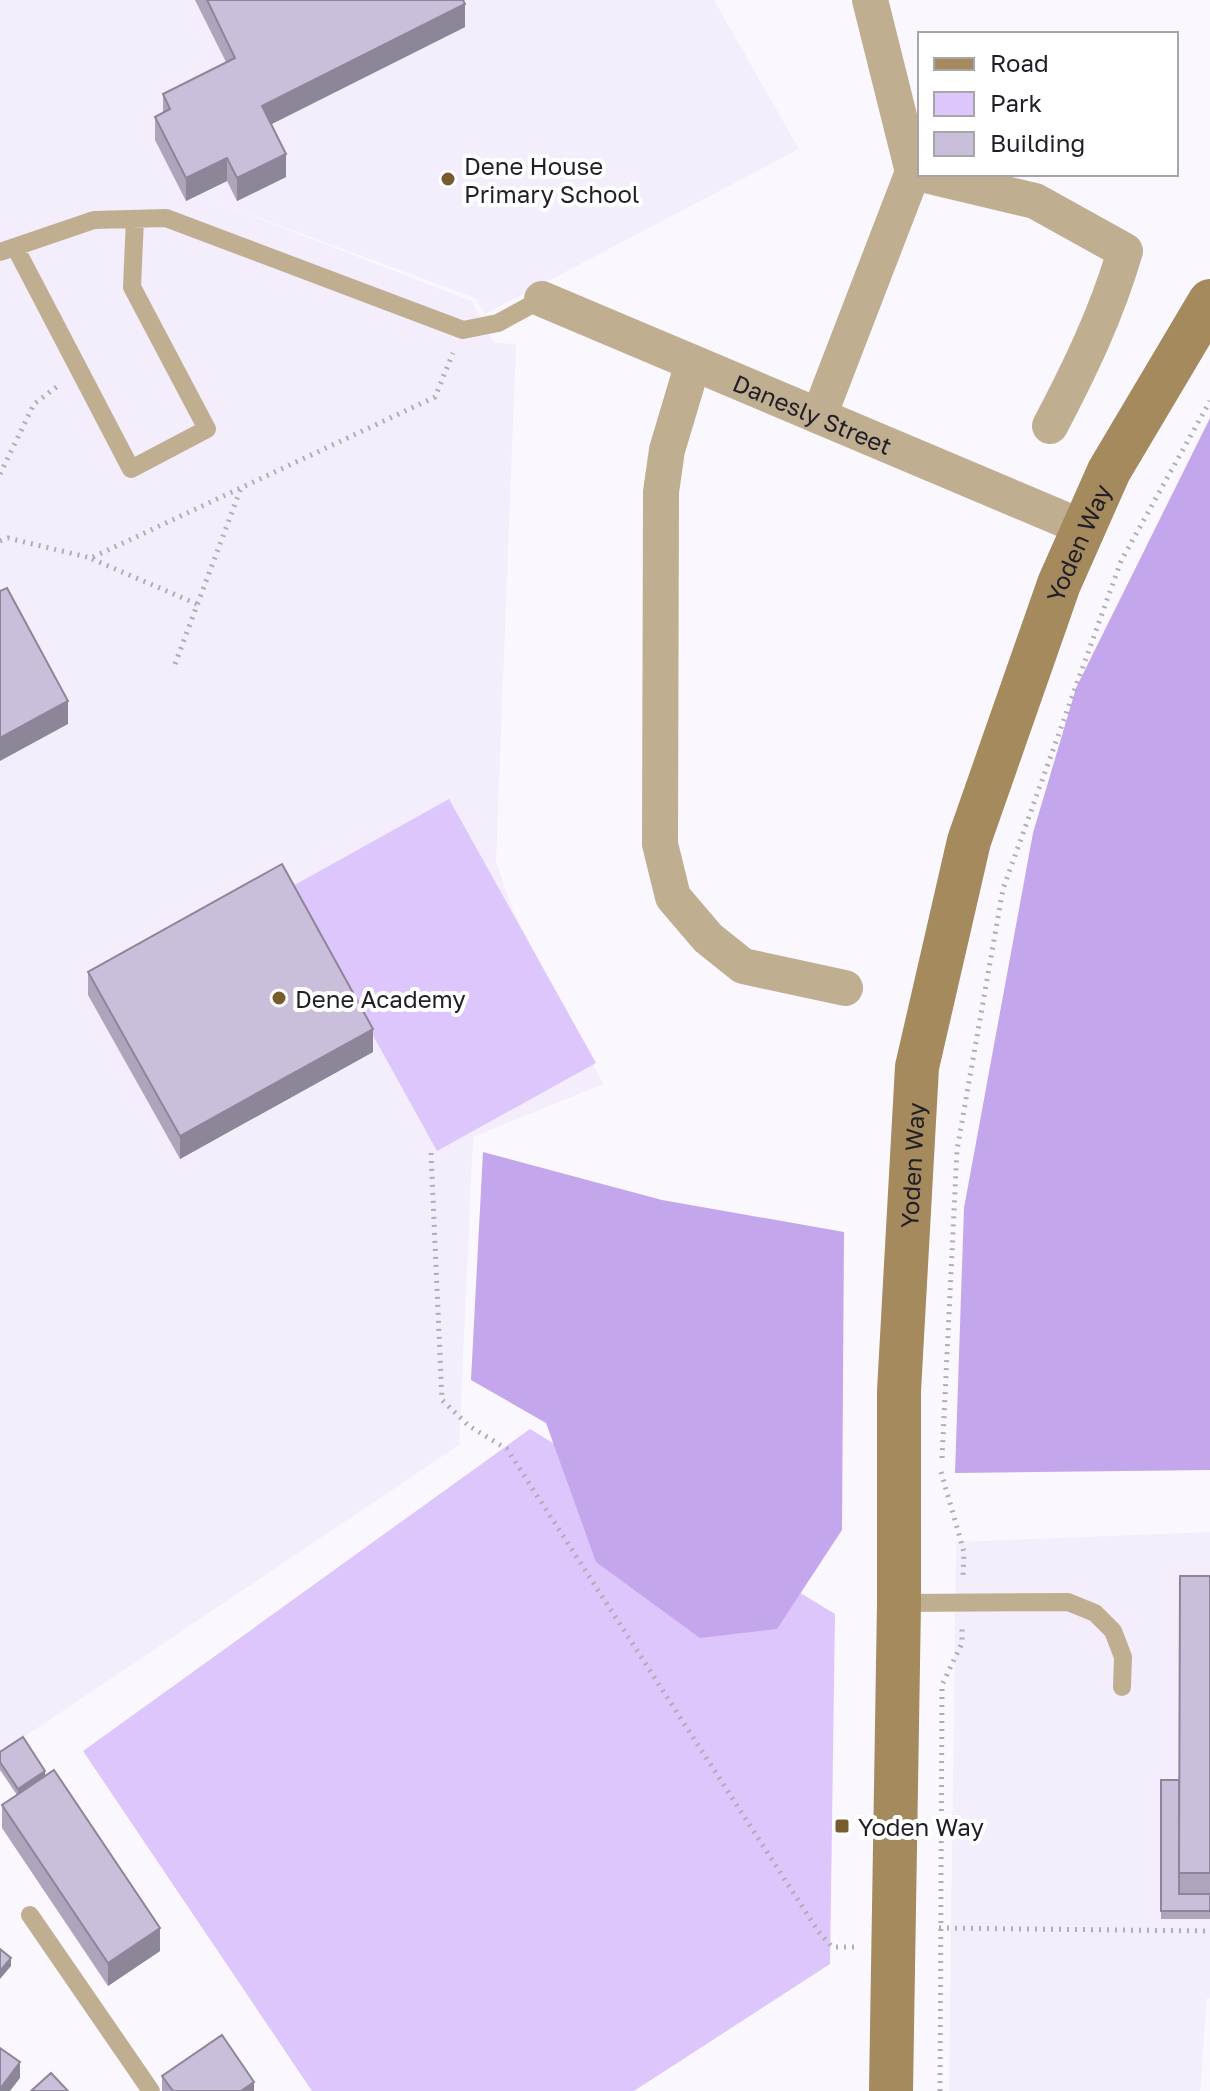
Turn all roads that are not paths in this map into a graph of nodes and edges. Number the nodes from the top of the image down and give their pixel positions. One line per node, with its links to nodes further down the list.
1 (870, 0): 2 (street)
2 (913, 172): 3 (street); 10 (street)
3 (918, 173)
4 (930, 176): 11 (street)
5 (135, 219): 6 (lane); 6 (lane); 7 (lane)
6 (8, 250)
7 (542, 299): 9 (street, Danesly Street)
8 (1210, 301): 12 (main road, Yoden Way)
9 (693, 363): 10 (street, Danesly Street); 13 (street)
10 (819, 416): 12 (street, Danesly Street)
11 (1050, 426)
12 (1084, 528): 14 (main road, Yoden Way)
13 (845, 988)
14 (899, 1603): 15 (lane); 18 (main road, Yoden Way)
15 (1122, 1687)
16 (30, 1915): 17 (lane)
17 (151, 2091)
18 (891, 2091)

